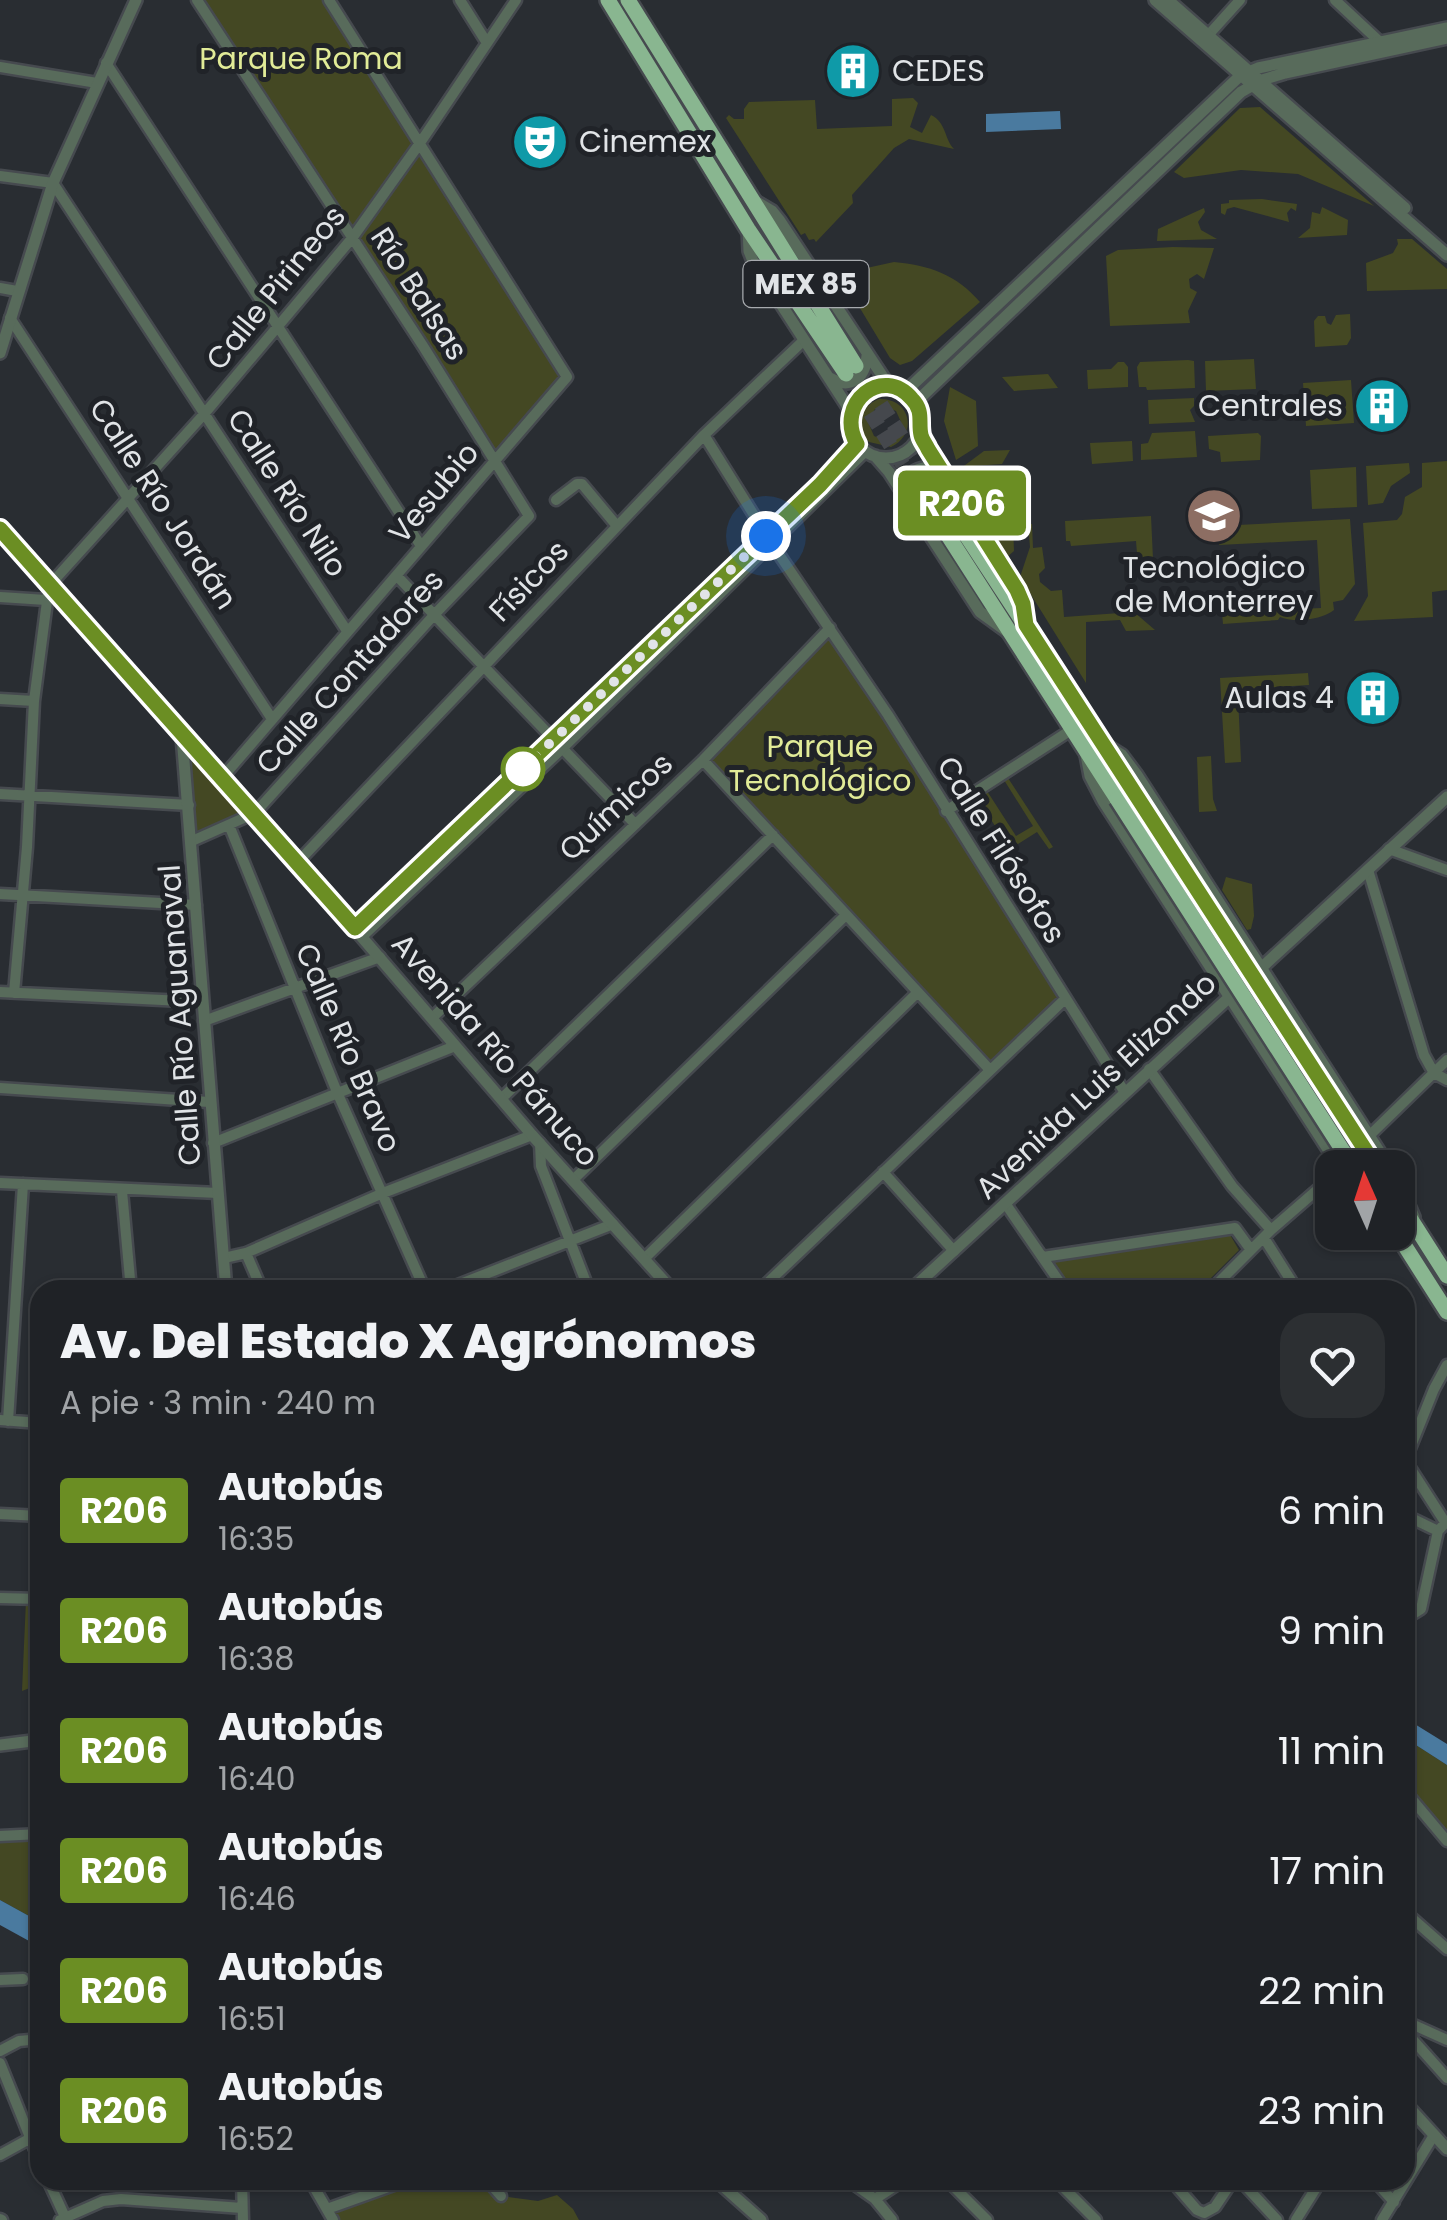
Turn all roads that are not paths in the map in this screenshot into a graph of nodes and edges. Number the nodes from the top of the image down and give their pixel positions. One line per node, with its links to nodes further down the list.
1 (136, 0): 17 (street)
2 (198, 0): 26 (street, Río Balsas)
3 (329, 0): 22 (street)
4 (460, 0): 16 (street)
5 (516, 0): 16 (street, Calle Pirineos)
6 (608, 0): 25 (highway, MEX 85)
7 (628, 0): 35 (highway, MEX 85)
8 (1154, 0): 14 (street)
9 (1168, 0): 14 (street)
10 (1240, 0): 14 (street)
11 (1335, 0): 15 (street)
12 (1447, 28): 15 (street)
13 (1447, 38): 20 (street)
14 (1206, 39): 19 (street)
15 (1380, 42): 19 (street)
16 (488, 43): 22 (street, Calle Pirineos)
17 (106, 63): 21 (street); 32 (street)
18 (0, 68): 21 (street)
19 (1246, 73): 20 (street); 37 (street)
20 (1257, 82): 27 (street); 28 (street); 38 (street)
21 (97, 83): 24 (street)
22 (420, 143): 26 (street, Calle Pirineos); 44 (street, Vesubio)
23 (0, 176): 24 (street)
24 (54, 182): 30 (street); 40 (street, Calle Río Nilo)
25 (748, 229): 33 (street); 35 (highway, MEX 85)
26 (352, 237): 32 (street, Calle Pirineos); 44 (street, Río Balsas)
27 (1447, 246)
28 (1447, 255)
29 (0, 288): 30 (street)
30 (17, 291): 31 (street)
31 (10, 318): 34 (street); 46 (street, Calle Río Jordán)
32 (280, 327): 40 (street, Calle Pirineos); 52 (street)
33 (804, 340): 35 (street); 42 (street, Físicos)
34 (0, 353)
35 (850, 368): 36 (street); 39 (street)
36 (889, 386): 37 (street); 39 (street)
37 (906, 392): 38 (street)
38 (916, 402): 41 (street)
39 (851, 412): 43 (street)
40 (205, 413): 46 (street, Calle Pirineos); 59 (street, Calle Río Nilo)
41 (920, 433): 43 (street); 45 (street)
42 (704, 435): 49 (street, Físicos); 51 (street, Calle Filósofos)
43 (866, 450): 45 (street); 51 (street)
44 (494, 459): 48 (street, Río Balsas); 52 (street, Vesubio)
45 (920, 478): 64 (highway); 67 (highway)
46 (130, 498): 54 (street, Calle Pirineos); 63 (street, Calle Río Jordán)
47 (556, 500): 49 (street)
48 (529, 516): 57 (street, Calle Contadores)
49 (617, 526): 60 (street, Físicos)
50 (0, 529): 54 (street, Avenida Río Pánuco)
51 (769, 540): 58 (street, Calle Filósofos); 66 (street)
52 (421, 546): 53 (street, Vesubio)
53 (396, 576): 57 (street); 59 (street, Vesubio)
54 (48, 586): 56 (street); 65 (street, Avenida Río Pánuco)
55 (0, 597): 56 (street)
56 (46, 600): 62 (street)
57 (434, 614): 60 (street); 76 (street, Calle Contadores)
58 (830, 628): 69 (street, Químicos); 75 (street, Calle Filósofos)
59 (347, 631): 63 (street, Vesubio)
60 (483, 666): 66 (street); 82 (street, Físicos)
61 (0, 699): 62 (street)
62 (34, 701): 72 (street)
63 (272, 720): 70 (street, Vesubio)
64 (1071, 730): 68 (highway); 75 (street)
65 (182, 736): 70 (street, Avenida Río Pánuco); 74 (street, Calle Río Aguanaval)
66 (557, 744): 77 (street); 90 (street)
67 (1102, 744): 89 (street); 121 (highway, bridge)
68 (1086, 753): 92 (street); 120 (highway, bridge)
69 (704, 760): 77 (street, Químicos); 79 (street)
70 (222, 778): 76 (street, Avenida Río Pánuco)
71 (0, 794): 72 (street)
72 (30, 796): 74 (street); 86 (street)
73 (1447, 797): 81 (street, Avenida Luis Elizondo)
74 (189, 805): 80 (street, Calle Río Aguanaval)
75 (946, 811): 99 (street, Calle Filósofos)
76 (255, 814): 78 (street, Calle Contadores); 82 (street, Avenida Río Pánuco)
77 (635, 824): 102 (street, Químicos)
78 (228, 825): 80 (street, Calle Contadores); 94 (street, Calle Río Bravo)
79 (773, 835): 88 (street); 114 (street)
80 (192, 841): 87 (street, Calle Río Aguanaval)
81 (1388, 850): 83 (street, Avenida Luis Elizondo); 84 (street)
82 (296, 863): 90 (street, Avenida Río Pánuco)
83 (1368, 870): 93 (street, Avenida Luis Elizondo); 109 (street)
84 (1447, 870)
85 (0, 894): 86 (street)
86 (22, 895): 87 (street); 96 (street)
87 (196, 905): 100 (street, Calle Río Aguanaval)
88 (846, 914): 97 (street); 124 (street)
89 (1236, 931): 92 (street); 93 (street)
90 (358, 932): 91 (street, Avenida Río Pánuco)
91 (380, 956): 94 (street); 102 (street, Avenida Río Pánuco)
92 (1201, 956): 98 (street)
93 (1261, 969): 98 (street, Avenida Luis Elizondo); 101 (street)
94 (295, 989): 103 (street); 113 (street, Calle Río Bravo)
95 (0, 992): 96 (street)
96 (14, 992): 100 (street)
97 (917, 993): 108 (street); 146 (street)
98 (1228, 998): 104 (street); 107 (street, Avenida Luis Elizondo)
99 (1066, 1000): 108 (street); 112 (street, Calle Filósofos)
100 (203, 1002): 103 (street, Calle Río Aguanaval)
101 (1292, 1017): 104 (street); 116 (street)
102 (432, 1018): 105 (street, Avenida Río Pánuco)
103 (204, 1021): 115 (street, Calle Río Aguanaval)
104 (1257, 1044): 119 (street)
105 (456, 1046): 113 (street); 114 (street, Avenida Río Pánuco)
106 (1447, 1060): 109 (street)
107 (1150, 1069): 112 (street, Avenida Luis Elizondo); 132 (street)
108 (990, 1070): 123 (street)
109 (1434, 1073): 110 (street); 116 (street)
110 (1447, 1080)
111 (0, 1088): 115 (street)
112 (1124, 1091): 131 (street, Avenida Luis Elizondo)
113 (337, 1092): 118 (street); 128 (street, Calle Río Bravo)
114 (502, 1098): 117 (street, Avenida Río Pánuco)
115 (209, 1102): 118 (street, Calle Río Aguanaval)
116 (1369, 1136): 122 (street)
117 (536, 1139): 124 (street, Avenida Río Pánuco); 128 (street); 139 (street)
118 (213, 1143): 129 (street, Calle Río Aguanaval)
119 (1328, 1150)
120 (1342, 1150)
121 (1366, 1150)
122 (1378, 1150)
123 (884, 1172): 140 (street); 155 (street)
124 (574, 1179): 134 (street, Avenida Río Pánuco)
125 (0, 1182): 126 (street)
126 (23, 1184): 127 (street); 162 (street)
127 (122, 1191): 129 (street); 148 (street)
128 (383, 1192): 143 (street); 151 (street, Calle Río Bravo)
129 (218, 1193): 145 (street, Calle Río Aguanaval)
130 (1315, 1193): 138 (street)
131 (1005, 1203): 140 (street, Avenida Luis Elizondo); 144 (street)
132 (1252, 1212): 136 (street); 138 (street)
133 (1415, 1223): 137 (street)
134 (613, 1224): 139 (street); 146 (street, Avenida Río Pánuco)
135 (1415, 1227): 137 (highway)
136 (1235, 1228): 141 (street); 144 (street)
137 (1419, 1233): 147 (highway)
138 (1268, 1234): 141 (street); 159 (street)
139 (568, 1241): 152 (street); 153 (street)
140 (954, 1250): 156 (street, Avenida Luis Elizondo)
141 (1252, 1250): 158 (street)
142 (1406, 1250): 160 (highway)
143 (246, 1253): 145 (street); 150 (street)
144 (1043, 1257): 157 (street)
145 (224, 1258): 149 (street, Calle Río Aguanaval)
146 (644, 1258): 154 (street, Avenida Río Pánuco)
147 (1447, 1276)
148 (130, 1280)
149 (225, 1280)
150 (258, 1280)
151 (421, 1280)
152 (470, 1280)
153 (585, 1280)
154 (663, 1280)
155 (771, 1280)
156 (922, 1280)
157 (1058, 1280)
158 (1221, 1280)
159 (1292, 1280)
160 (1447, 1312)
161 (1447, 1365): 164 (street)
162 (4, 1421): 163 (street)
163 (30, 1422)
164 (1415, 1438)
165 (1415, 1477): 169 (street)
166 (0, 1514): 167 (street)
167 (30, 1516)
168 (1415, 1518): 169 (street)
169 (1444, 1525): 172 (street)
170 (0, 1598): 171 (street)
171 (30, 1599)
172 (1415, 1613)
173 (30, 1741): 174 (street)
174 (0, 1744)
175 (1415, 1803): 178 (street)
176 (30, 1834): 177 (street)
177 (0, 1836)
178 (1447, 1841)
179 (1415, 1921): 180 (street)
180 (1447, 1950)
181 (0, 1980): 182 (street)
182 (23, 1980)
183 (1415, 2026): 185 (street)
184 (30, 2040): 187 (street)
185 (1447, 2040)
186 (1415, 2042): 189 (street)
187 (0, 2051)
188 (0, 2064): 191 (street)
189 (1447, 2078)
190 (1415, 2114): 192 (street)
191 (30, 2126)
192 (1434, 2135): 194 (street); 196 (street)
193 (30, 2139): 195 (street)
194 (1447, 2149)
195 (0, 2155)
196 (1415, 2167)
197 (52, 2190): 217 (street)
198 (316, 2190): 215 (street)
199 (380, 2190): 215 (street)
200 (495, 2190): 212 (street)
201 (727, 2190): 219 (street)
202 (862, 2190): 213 (street)
203 (889, 2190): 213 (street)
204 (957, 2190): 221 (street)
205 (1066, 2190): 222 (street)
206 (1180, 2190): 207 (street)
207 (1228, 2190)
208 (1246, 2190): 223 (street)
209 (1315, 2190): 224 (street)
210 (1383, 2190): 214 (street)
211 (1401, 2190): 214 (street)
212 (500, 2196)
213 (875, 2199): 220 (street)
214 (1394, 2202): 225 (street)
215 (327, 2209): 218 (street)
216 (242, 2214): 217 (street)
217 (62, 2218)
218 (333, 2220)
219 (761, 2220)
220 (892, 2220)
221 (987, 2220)
222 (1096, 2220)
223 (1277, 2220)
224 (1296, 2220)
225 (1382, 2220)

